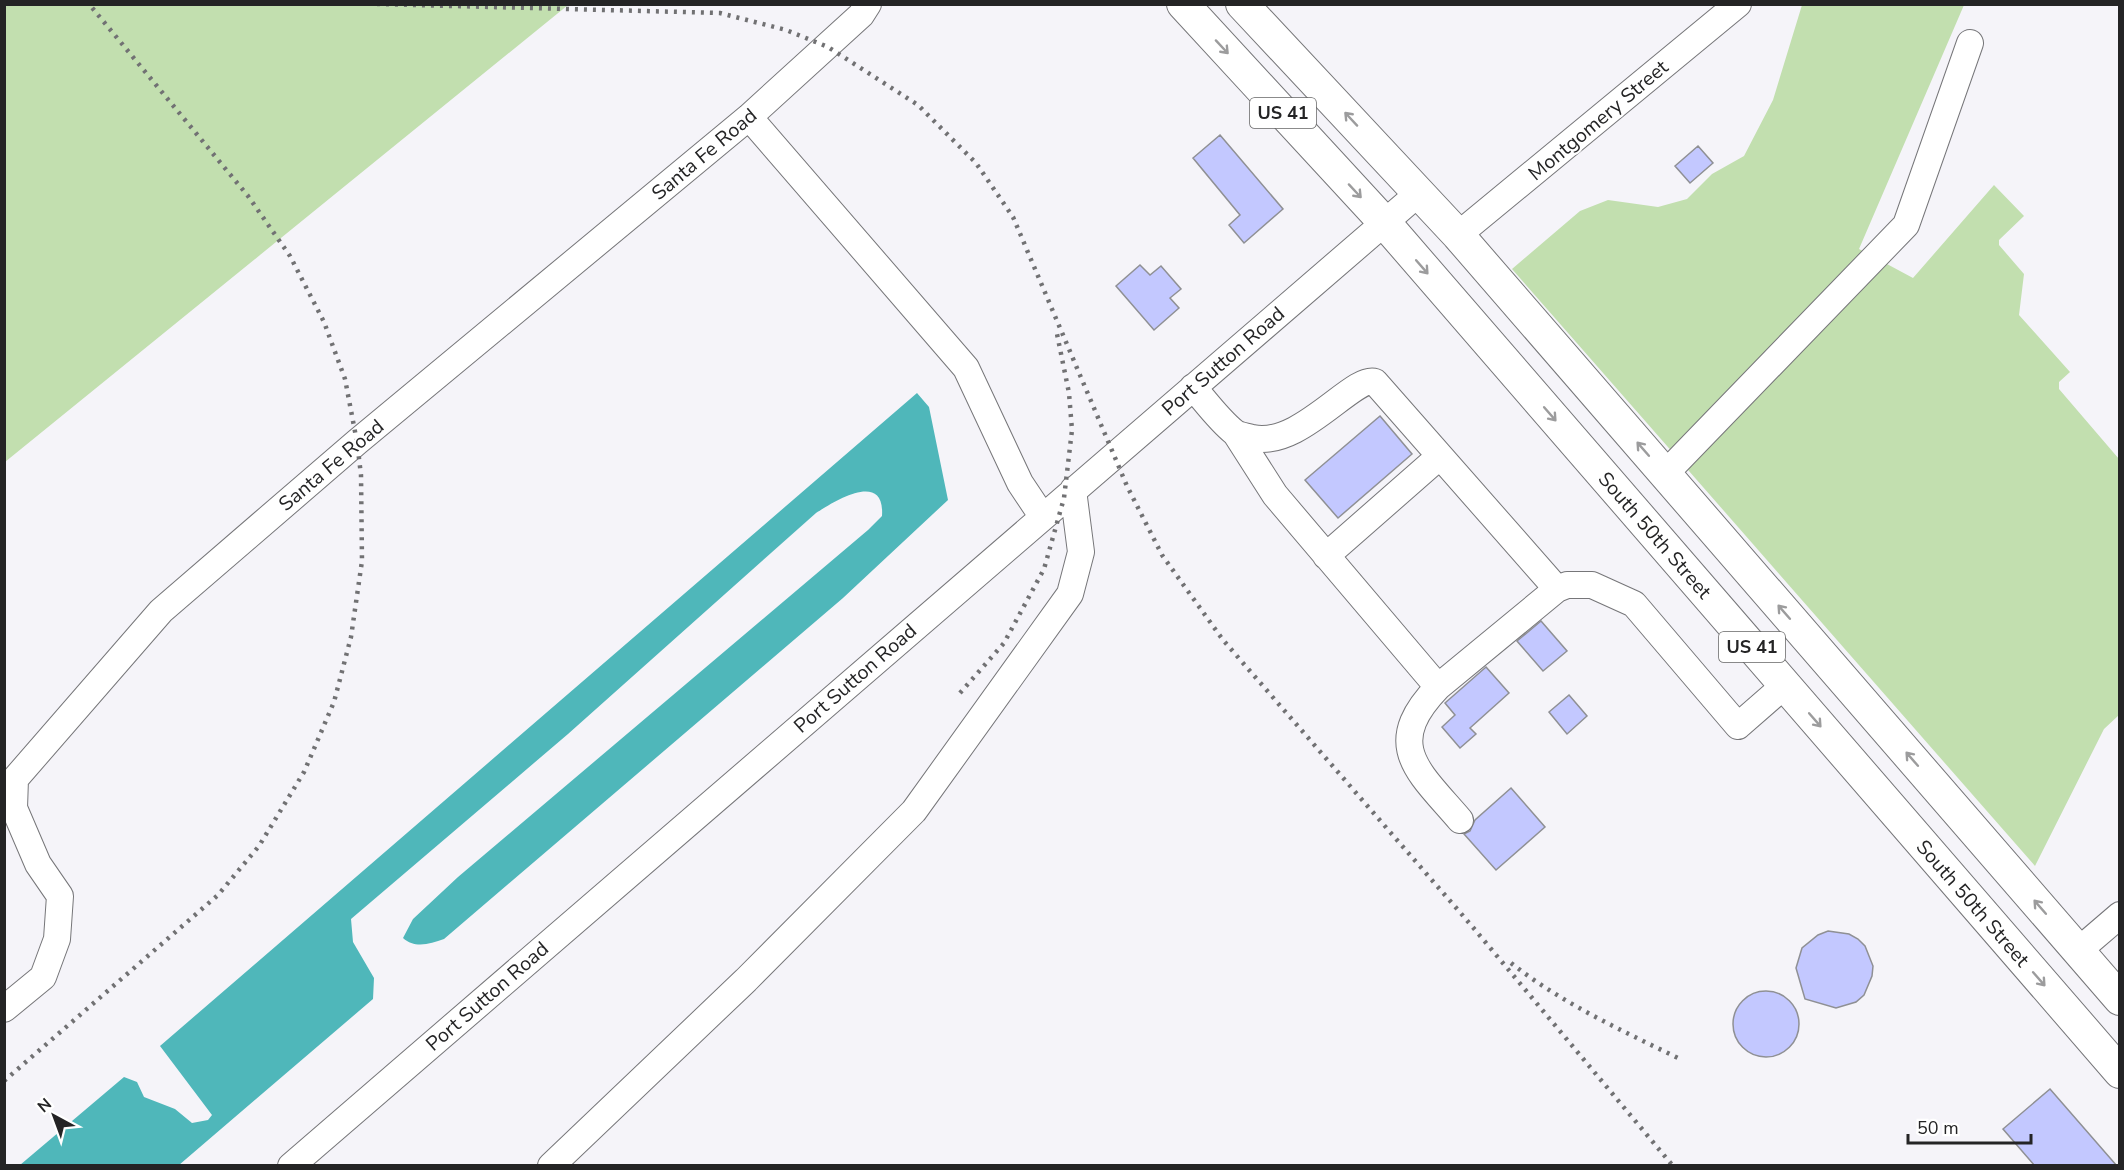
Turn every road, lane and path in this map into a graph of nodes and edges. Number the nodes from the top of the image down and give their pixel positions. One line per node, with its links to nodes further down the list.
1 (868, 4): 6 (street, Santa Fe Road)
2 (1183, 4): 8 (main road, South 50th Street / US 41, one-way to 8)
3 (1242, 4): 7 (main road, US 41, one-way to 3)
4 (1738, 4): 9 (street, Montgomery Street)
5 (1970, 44): 13 (street)
6 (749, 117): 15 (street); 24 (street, Santa Fe Road)
7 (1420, 192): 8 (street, Port Sutton Road); 9 (main road, US 41)
8 (1384, 222): 10 (street, Port Sutton Road); 18 (main road, South 50th Street / US 41, one-way to 18)
9 (1458, 235): 13 (main road, US 41, one-way to 9)
10 (1193, 387): 11 (street); 14 (street, Port Sutton Road)
11 (1236, 434): 12 (street); 16 (street)
12 (1440, 456): 16 (street); 17 (street)
13 (1665, 474): 22 (main road, US 41, one-way to 13)
14 (1073, 490): 15 (street, Port Sutton Road); 27 (street)
15 (1042, 516): 26 (street, Port Sutton Road)
16 (1326, 556): 19 (street)
17 (1557, 589): 18 (street); 19 (street)
18 (1785, 686): 25 (main road, South 50th Street / US 41, one-way to 25)
19 (1438, 687): 20 (street)
20 (1460, 820)
21 (2120, 915): 22 (street)
22 (2078, 951): 23 (main road, US 41)
23 (2120, 999)
24 (4, 1009)
25 (2120, 1072)
26 (291, 1166)
27 (551, 1166)

